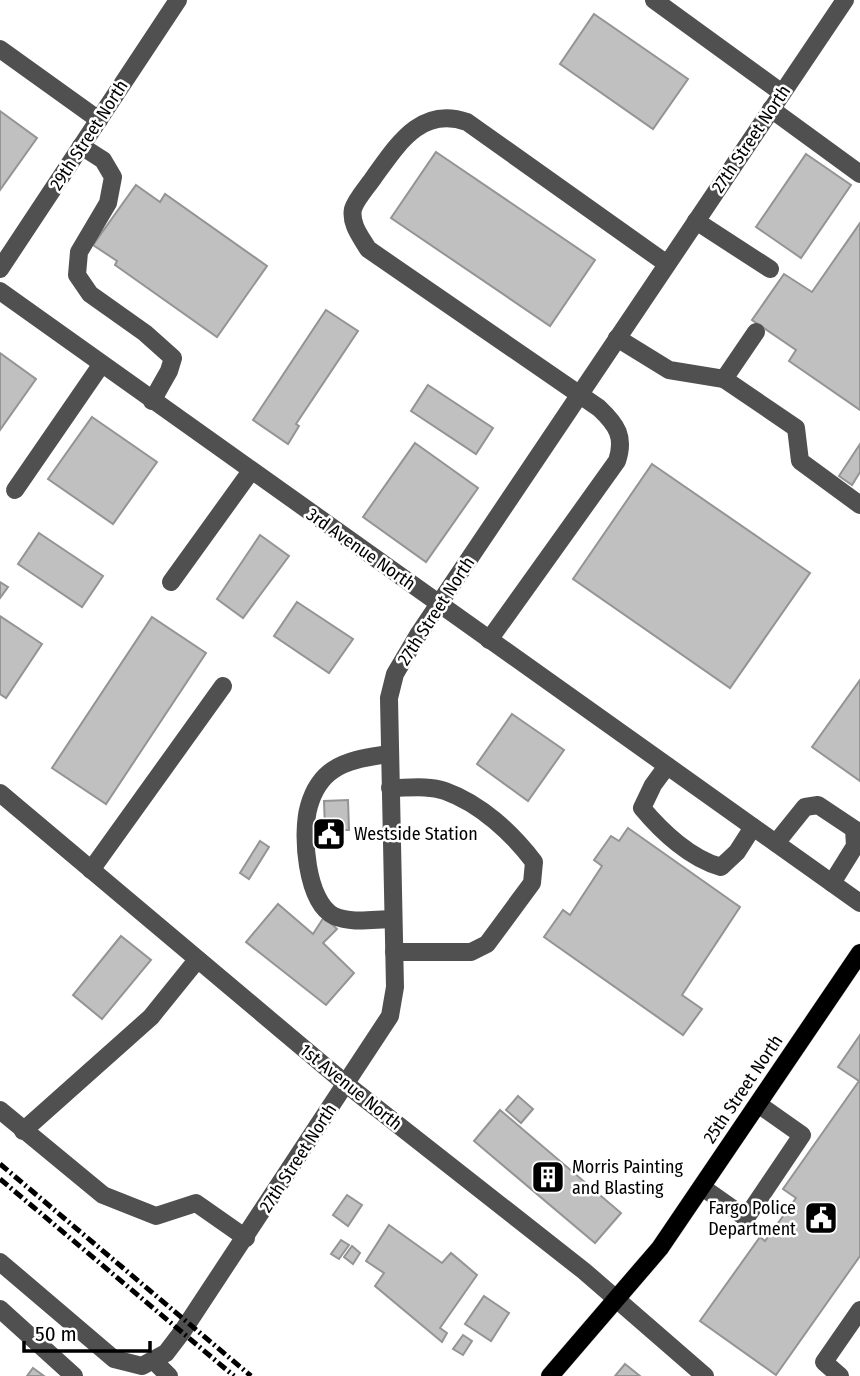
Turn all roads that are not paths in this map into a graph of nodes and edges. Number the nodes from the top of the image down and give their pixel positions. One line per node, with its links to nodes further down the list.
1 (178, 0): 7 (street, 29th Street North)
2 (654, 0): 5 (street)
3 (845, 0): 5 (street, 27th Street North)
4 (0, 49): 7 (street)
5 (782, 93): 6 (street, 27th Street North)
6 (771, 109): 9 (street); 10 (street, 27th Street North)
7 (99, 120): 8 (street, 29th Street North)
8 (81, 146): 12 (street, 29th Street North); 20 (street)
9 (860, 174)
10 (696, 221): 11 (street, 27th Street North); 13 (street)
11 (667, 264): 16 (street, 27th Street North); 19 (street)
12 (0, 269)
13 (770, 269)
14 (0, 291): 17 (street, 3rd Avenue North)
15 (756, 332): 18 (street)
16 (617, 338): 18 (street); 19 (street, 27th Street North)
17 (101, 365): 20 (street, 3rd Avenue North); 22 (street)
18 (724, 379): 23 (street)
19 (580, 394): 25 (street, 27th Street North); 26 (street)
20 (152, 401): 21 (street, 3rd Avenue North)
21 (251, 471): 24 (street); 25 (street, 3rd Avenue North)
22 (15, 490)
23 (858, 498)
24 (171, 582)
25 (439, 604): 26 (street, 3rd Avenue North); 28 (street, 27th Street North)
26 (489, 640): 29 (street, 3rd Avenue North)
27 (223, 686): 34 (street)
28 (389, 754): 30 (street, 27th Street North); 37 (street)
29 (667, 766): 32 (street, 3rd Avenue North); 32 (street)
30 (390, 788): 37 (street, 27th Street North); 38 (street)
31 (0, 793): 34 (street, 1st Avenue North)
32 (753, 827): 33 (street, 3rd Avenue North)
33 (776, 843): 35 (street, 3rd Avenue North); 35 (street)
34 (91, 870): 40 (street, 1st Avenue North)
35 (832, 883): 36 (street, 3rd Avenue North)
36 (860, 903)
37 (393, 919): 38 (street, 27th Street North)
38 (394, 952): 41 (street, 27th Street North)
39 (860, 953): 42 (main road, 25th Street North)
40 (197, 960): 41 (street, 1st Avenue North); 44 (street)
41 (346, 1084): 46 (street, 27th Street North); 48 (street, 1st Avenue North)
42 (758, 1104): 45 (main road, 25th Street North); 45 (street)
43 (0, 1110): 44 (street)
44 (23, 1131): 46 (street)
45 (702, 1187): 48 (main road, 25th Street North)
46 (246, 1238): 51 (street, 27th Street North)
47 (0, 1262): 51 (street)
48 (619, 1300): 54 (main road, 25th Street North); 55 (street, 1st Avenue North)
49 (0, 1309): 52 (street)
50 (860, 1310): 56 (street)
51 (153, 1360): 53 (street)
52 (74, 1376)
53 (169, 1376)
54 (550, 1376)
55 (705, 1376)
56 (840, 1376)

